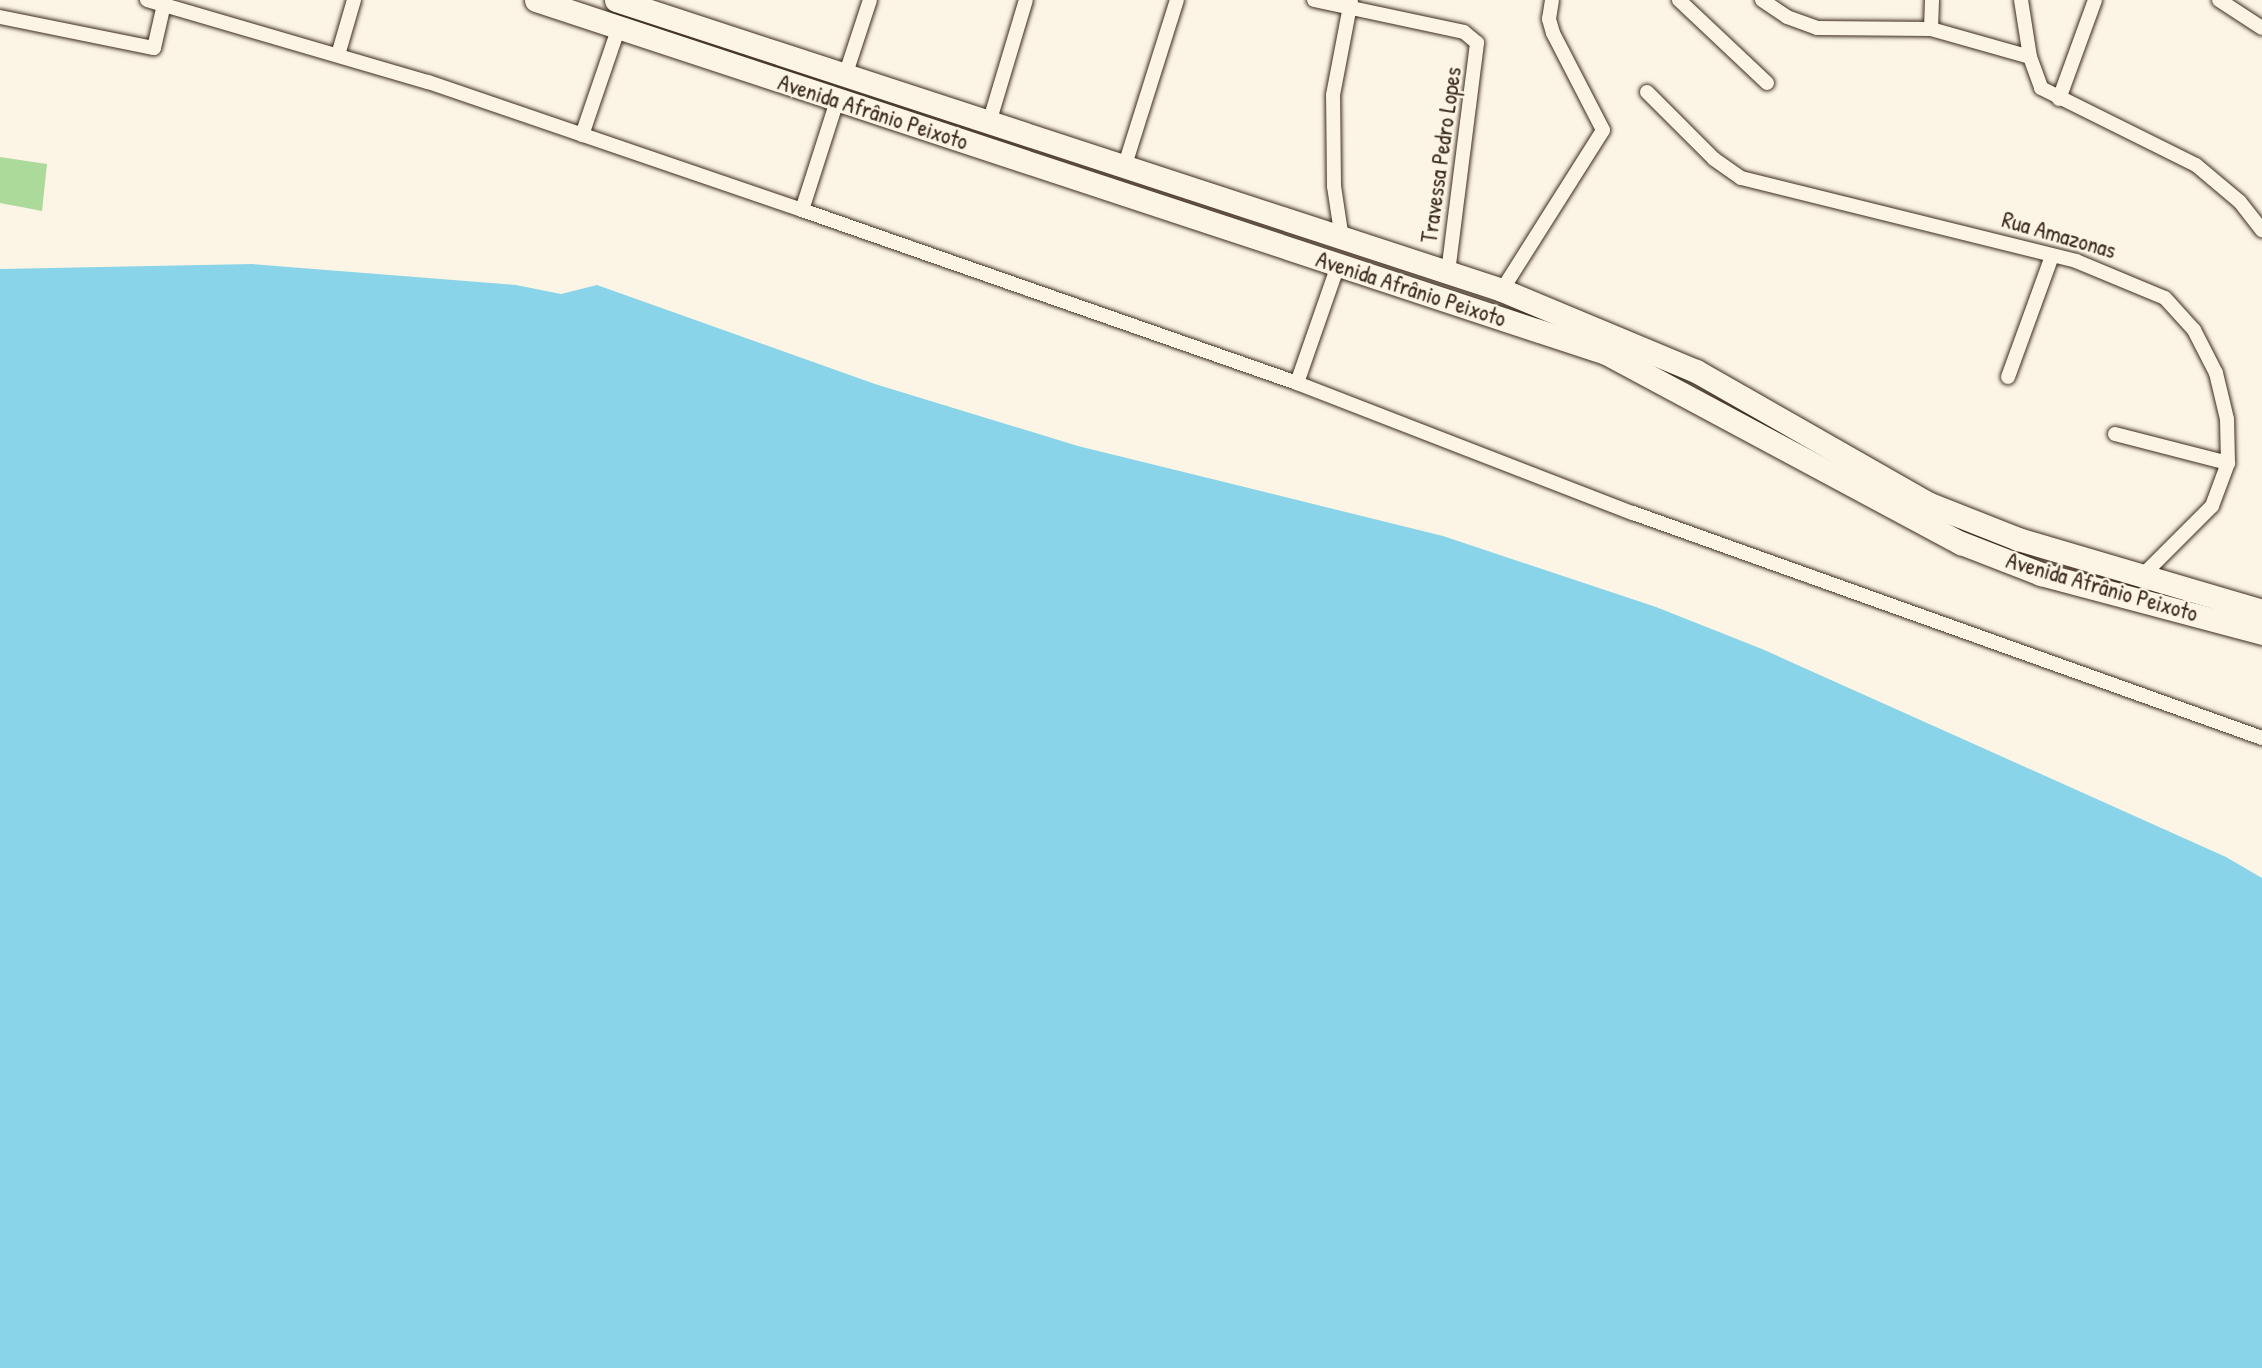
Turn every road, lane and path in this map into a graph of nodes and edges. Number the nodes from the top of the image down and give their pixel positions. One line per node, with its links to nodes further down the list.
1 (147, 0): 16 (street)
2 (354, 0): 22 (street)
3 (536, 0): 19 (main road, Avenida Afrânio Peixoto)
4 (870, 0): 24 (street)
5 (1026, 0): 29 (street)
6 (1177, 0): 31 (street)
7 (1314, 0): 17 (street)
8 (1552, 0): 38 (street)
9 (1679, 0): 25 (street)
10 (1762, 0): 21 (street)
11 (1932, 0): 21 (street)
12 (2021, 0): 23 (street)
13 (2095, 0): 27 (street)
14 (2220, 0): 20 (street)
15 (625, 1): 24 (main road, Avenida Afrânio Peixoto)
16 (164, 3): 18 (street); 22 (street)
17 (1350, 5): 34 (street); 37 (street, Travessa Pedro Lopes)
18 (0, 17)
19 (619, 27): 28 (main road, Avenida Afrânio Peixoto); 30 (street)
20 (2262, 28)
21 (1931, 29): 23 (street)
22 (338, 55): 30 (street)
23 (2030, 57): 27 (street)
24 (845, 76): 29 (main road, Avenida Afrânio Peixoto)
25 (1767, 83)
26 (1647, 92): 35 (street, Rua Amazonas)
27 (2059, 99): 33 (street)
28 (837, 101): 32 (street); 36 (main road, Avenida Afrânio Peixoto)
29 (989, 123): 31 (main road, Avenida Afrânio Peixoto)
30 (582, 135): 32 (street)
31 (1124, 167): 34 (main road, Avenida Afrânio Peixoto)
32 (802, 210): 40 (street)
33 (2260, 228)
34 (1342, 239): 37 (main road, Avenida Afrânio Peixoto)
35 (2052, 256): 39 (street); 42 (street, Rua Amazonas)
36 (1338, 265): 40 (street); 45 (main road, Avenida Afrânio Peixoto)
37 (1448, 272): 38 (main road, Avenida Afrânio Peixoto)
38 (1502, 290): 43 (main road, Avenida Afrânio Peixoto)
39 (2008, 377)
40 (1297, 383): 46 (street)
41 (2115, 434): 42 (street)
42 (2228, 463): 43 (street, Rua Amazonas)
43 (2142, 576): 44 (main road, Avenida Afrânio Peixoto)
44 (2262, 611)
45 (2262, 634)
46 (2262, 738)

